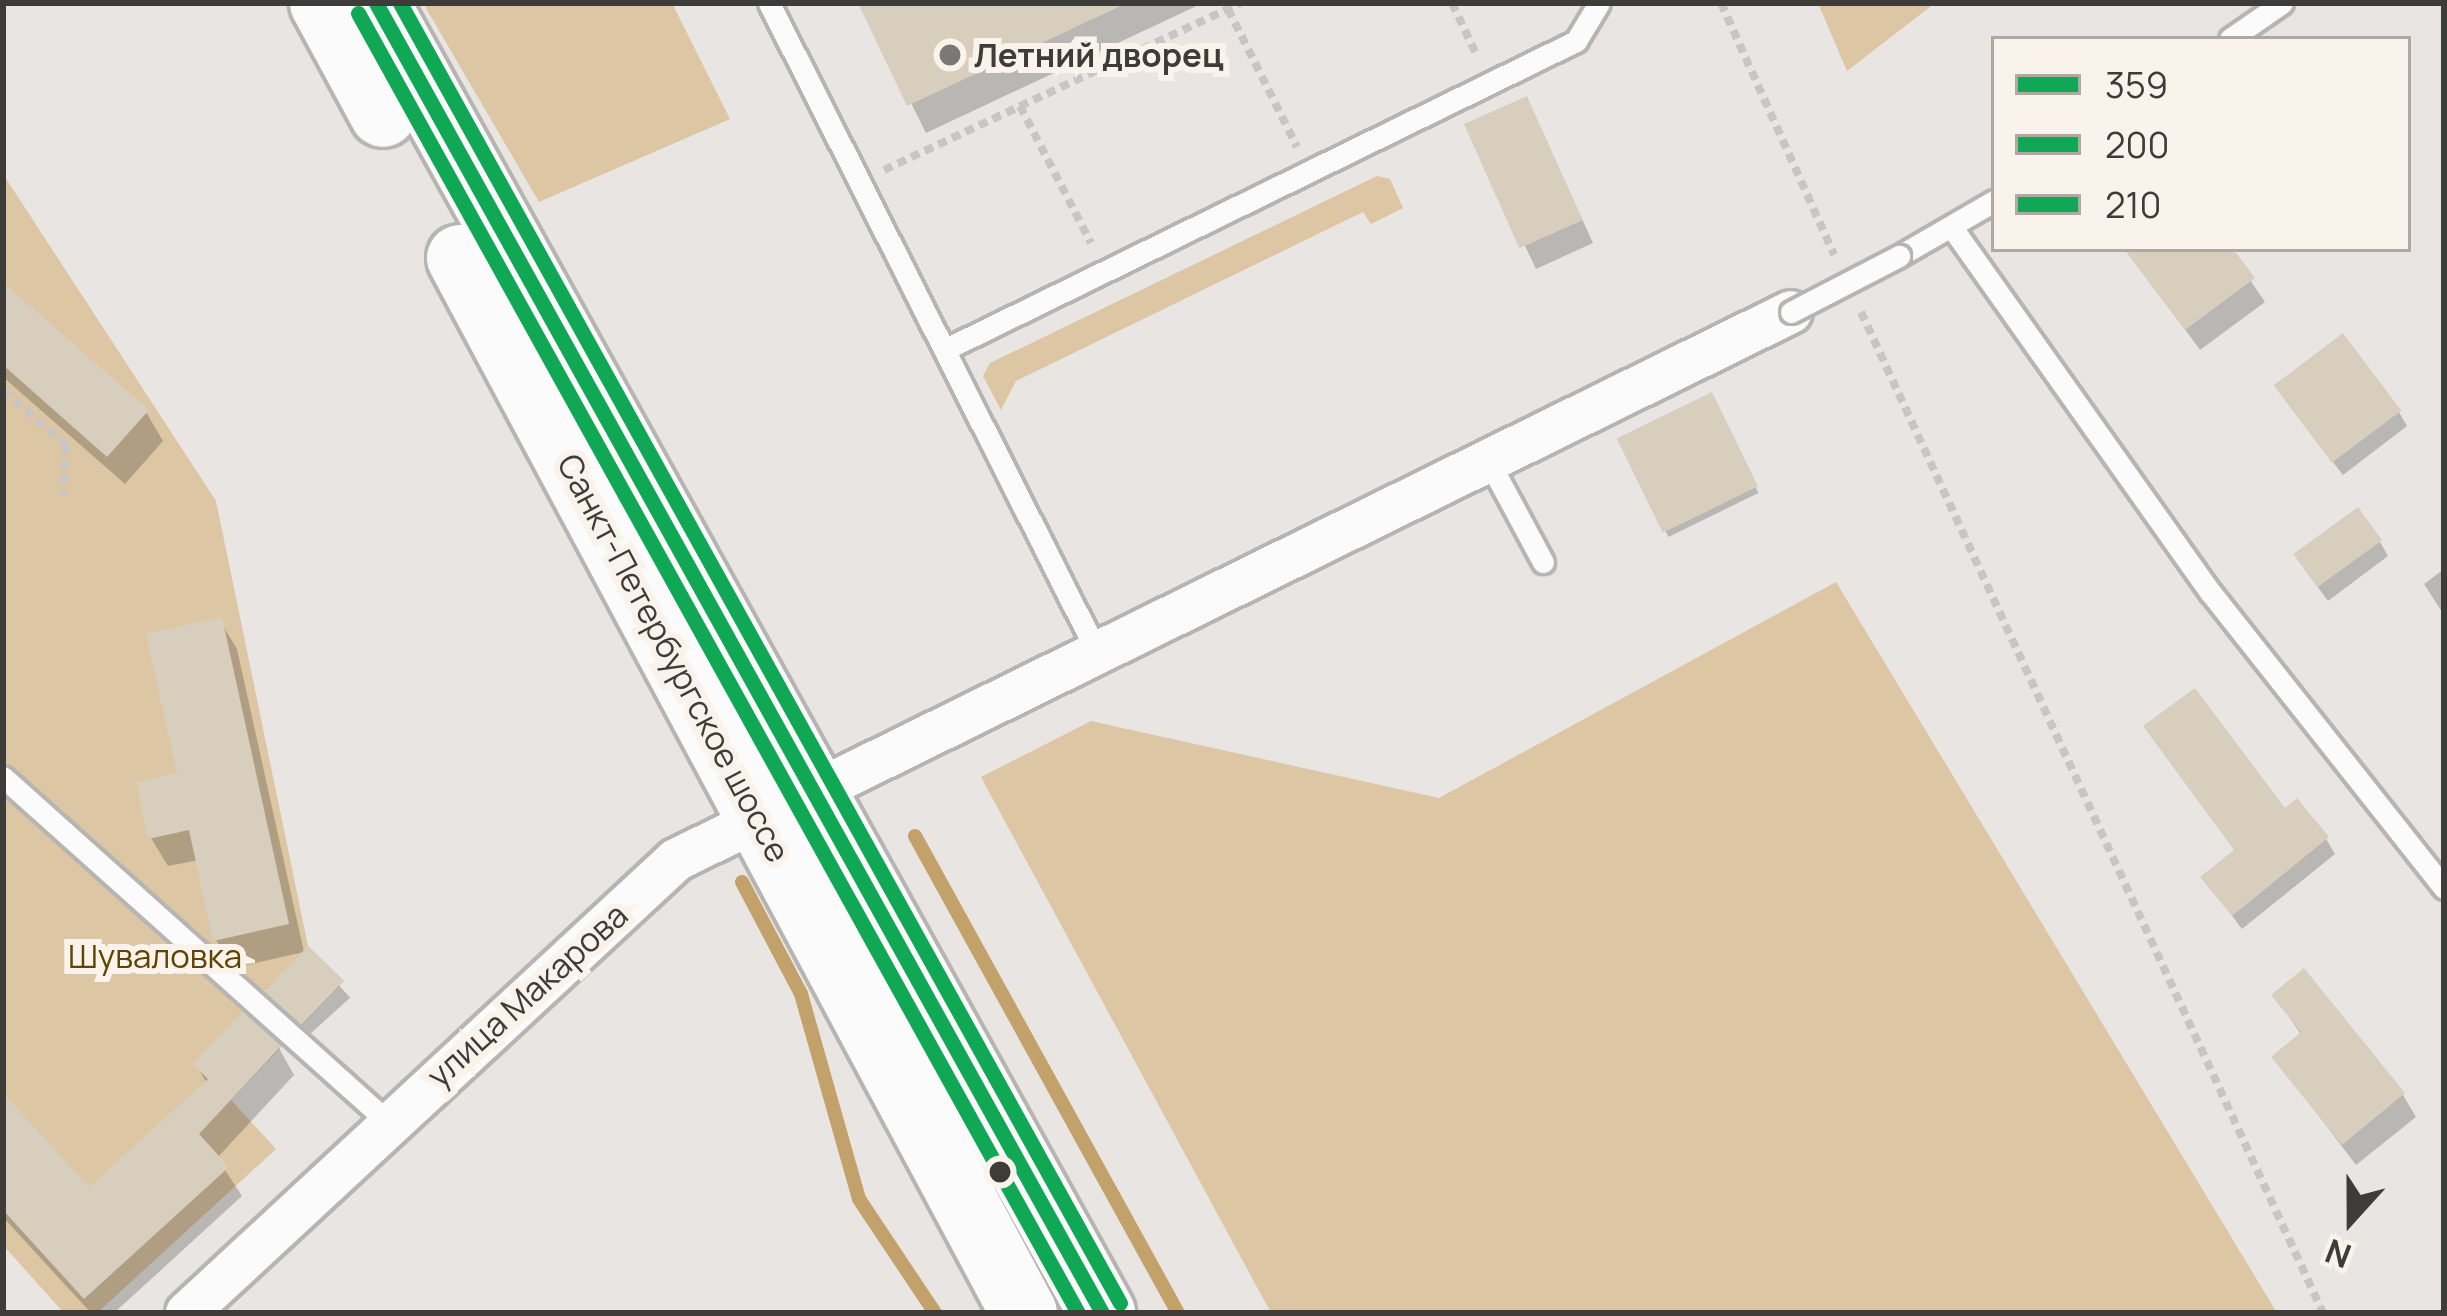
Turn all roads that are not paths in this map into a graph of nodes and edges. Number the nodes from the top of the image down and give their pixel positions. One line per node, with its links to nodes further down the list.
1 (323, 3): 16 (main road, Санкт-Петербургское шоссе)
2 (376, 3): 15 (main road, Санкт-Петербургское шоссе)
3 (769, 3): 10 (lane)
4 (1599, 3): 10 (lane)
5 (2282, 3): 6 (lane)
6 (2234, 36)
7 (1991, 203): 8 (lane)
8 (1953, 229): 9 (lane, bridge); 17 (lane)
9 (1791, 312): 11 (street, улица Макарова)
10 (948, 348): 13 (lane)
11 (1488, 460): 12 (lane); 13 (street, улица Макарова)
12 (1543, 562)
13 (1095, 648): 15 (street, улица Макарова)
14 (3, 776): 18 (lane)
15 (816, 786): 16 (street, улица Макарова); 21 (main road, Санкт-Петербургское шоссе)
16 (757, 815): 18 (street, улица Макарова); 20 (main road, Санкт-Петербургское шоссе)
17 (2444, 888)
18 (388, 1121): 19 (street, улица Макарова)
19 (188, 1313)
20 (1024, 1313)
21 (1102, 1313)

